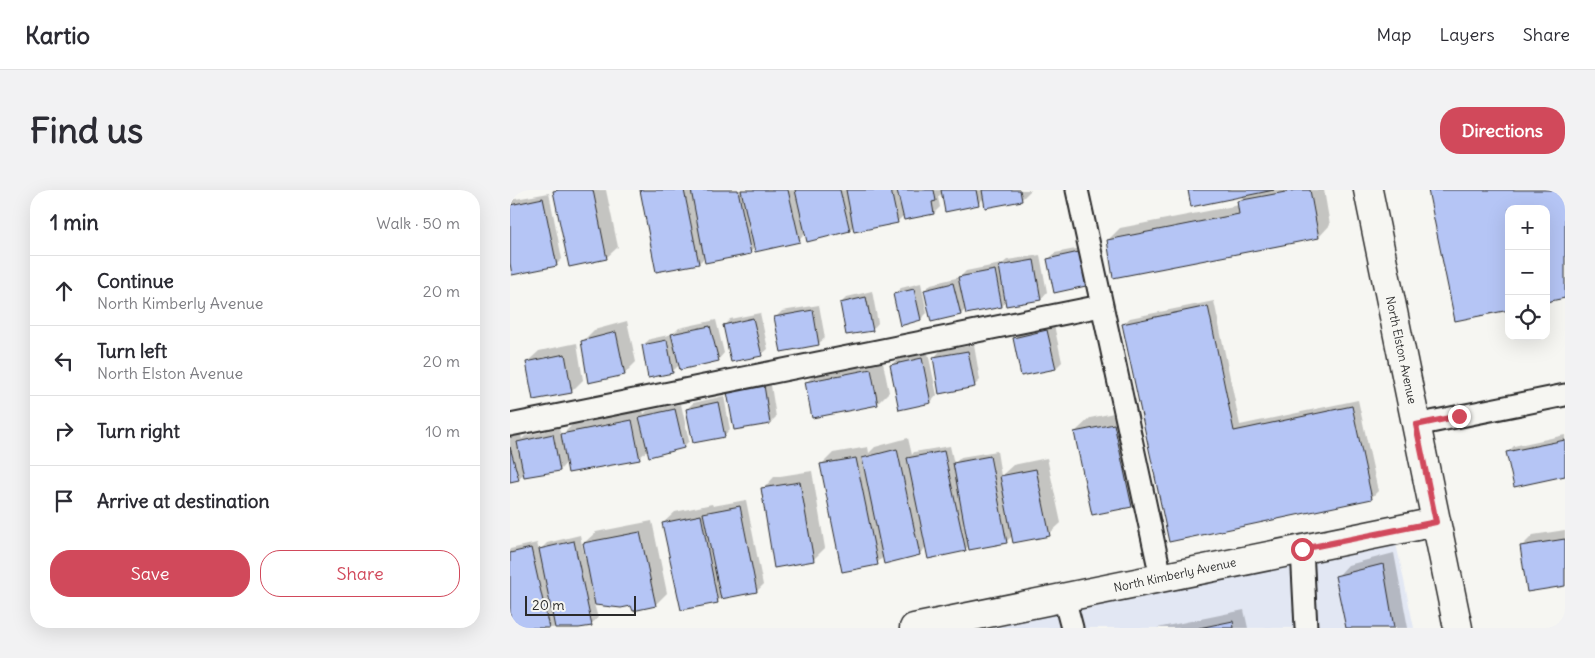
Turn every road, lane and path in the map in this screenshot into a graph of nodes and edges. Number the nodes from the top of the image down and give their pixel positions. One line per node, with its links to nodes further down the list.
1 (1077, 190): 3 (lane)
2 (1368, 190): 6 (street, North Elston Avenue)
3 (1101, 306): 5 (lane); 9 (lane)
4 (1565, 395): 6 (lane)
5 (510, 425)
6 (1416, 425): 7 (street, North Elston Avenue)
7 (1436, 522): 8 (street, North Kimberly Avenue); 14 (street, North Elston Avenue)
8 (1302, 549): 9 (street, North Kimberly Avenue); 13 (lane)
9 (1161, 577): 10 (street, North Kimberly Avenue)
10 (1064, 598): 11 (street, North Kimberly Avenue); 12 (lane)
11 (914, 628)
12 (1072, 628)
13 (1306, 628)
14 (1458, 628)

